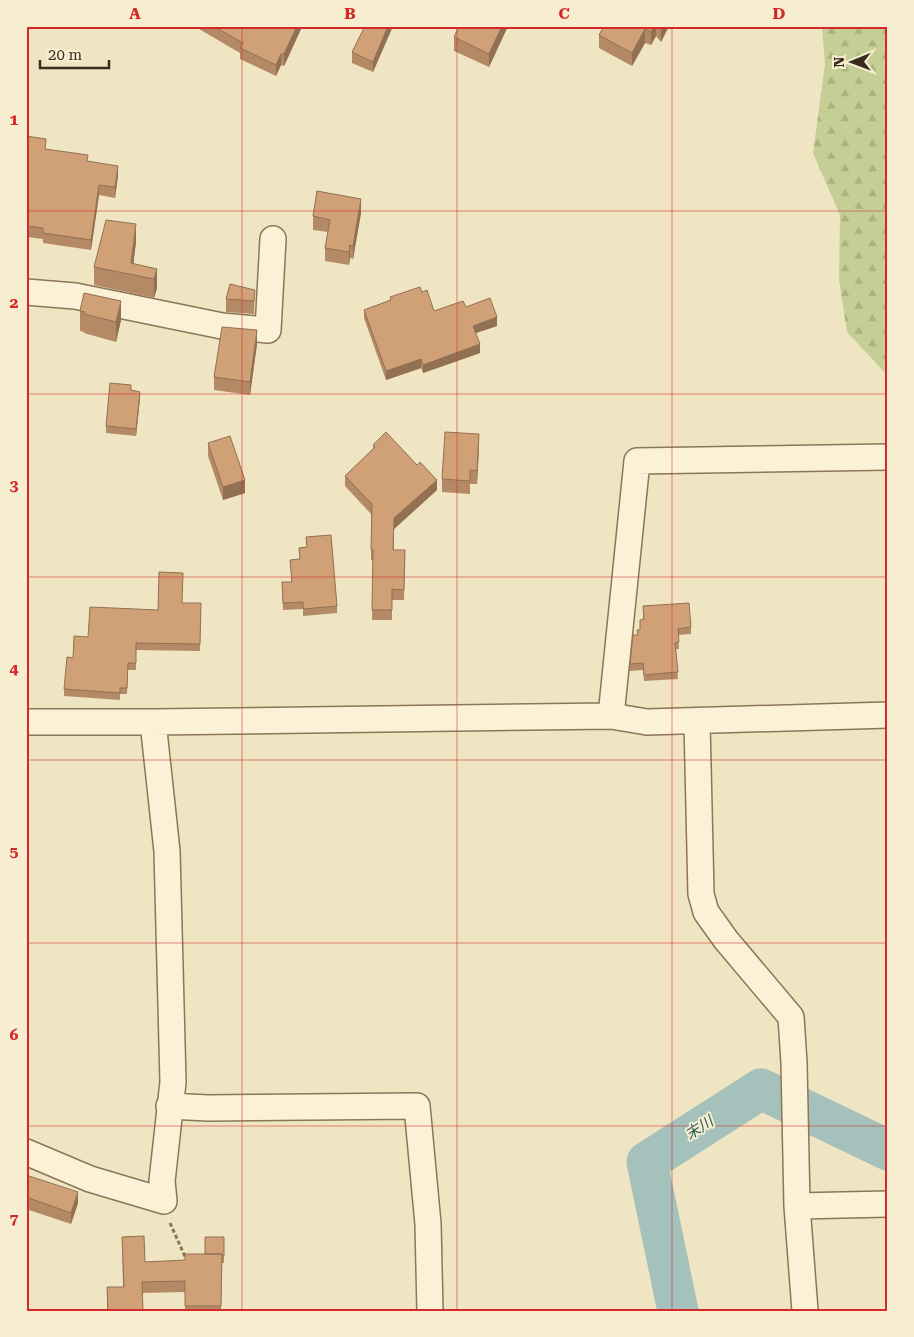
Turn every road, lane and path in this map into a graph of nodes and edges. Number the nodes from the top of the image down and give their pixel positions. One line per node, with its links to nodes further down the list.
1 (273, 239): 2 (street)
2 (26, 292)
3 (888, 457): 4 (street)
4 (611, 716): 7 (street); 8 (street)
5 (888, 716): 8 (street)
6 (26, 722): 7 (street)
7 (153, 722): 9 (street)
8 (697, 722): 13 (street)
9 (169, 1106): 11 (street); 15 (street)
10 (26, 1152): 11 (street)
11 (164, 1201): 14 (path)
12 (888, 1204): 13 (street)
13 (797, 1206): 16 (street)
14 (189, 1265)
15 (430, 1311)
16 (805, 1311)

